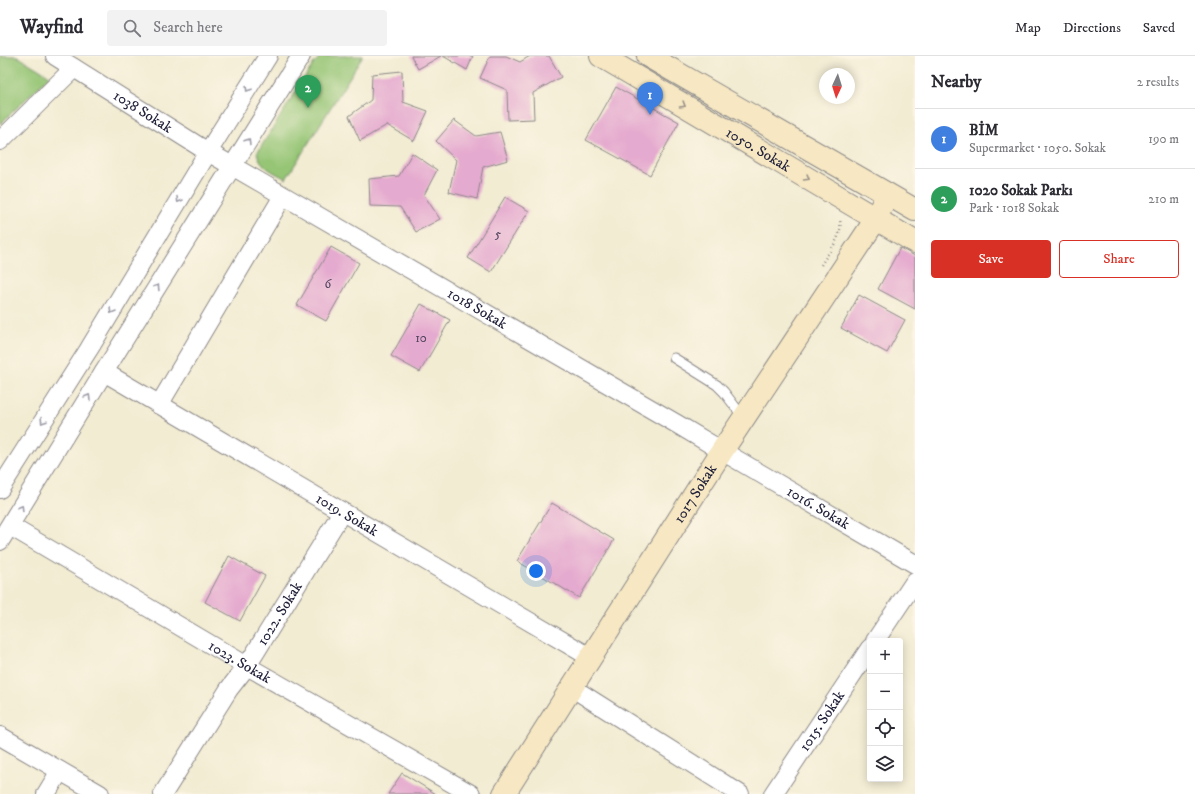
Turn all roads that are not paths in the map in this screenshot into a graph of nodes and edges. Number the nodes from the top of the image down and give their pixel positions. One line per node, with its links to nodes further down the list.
1 (55, 56): 6 (street, 1038 Sokak)
2 (268, 56): 8 (street, one-way to 8)
3 (301, 56): 9 (street, one-way to 3)
4 (601, 56): 13 (street, 1050. Sokak, one-way to 13)
5 (648, 56): 10 (street, 1050. Sokak)
6 (74, 68): 7 (street); 8 (street, 1038 Sokak)
7 (0, 141)
8 (208, 152): 9 (street, 1038 Sokak); 20 (street, one-way to 20)
9 (232, 166): 11 (street, 1018 Sokak); 16 (street, one-way to 9)
10 (887, 194): 12 (street, 1050. Sokak); 13 (street, 1017 Sokak)
11 (283, 196): 17 (street); 19 (street, 1018 Sokak)
12 (915, 210)
13 (876, 219): 14 (street, 1050. Sokak); 18 (street, 1017 Sokak)
14 (915, 242)
15 (674, 358): 18 (lane)
16 (104, 372): 17 (street, 1019. Sokak); 22 (street, one-way to 16)
17 (159, 405): 21 (street, 1019. Sokak)
18 (744, 418): 19 (street, 1017 Sokak)
19 (722, 452): 24 (street, 1016. Sokak); 28 (street, 1017 Sokak)
20 (0, 489)
21 (342, 512): 28 (street, 1019. Sokak); 29 (street, 1022. Sokak)
22 (10, 526): 23 (street); 29 (street, 1023. Sokak)
23 (0, 542)
24 (915, 564)
25 (915, 581): 26 (street)
26 (877, 638)
27 (867, 653): 39 (street, 1015. Sokak)
28 (590, 657): 30 (street, 1017 Sokak)
29 (247, 666): 35 (street, 1022. Sokak); 36 (street, 1023. Sokak)
30 (571, 687): 37 (street, 1017 Sokak); 38 (street)
31 (0, 736): 32 (street)
32 (60, 771): 33 (street); 34 (street)
33 (46, 794)
34 (100, 794)
35 (163, 794)
36 (471, 794)
37 (504, 794)
38 (740, 794)
39 (773, 794)

